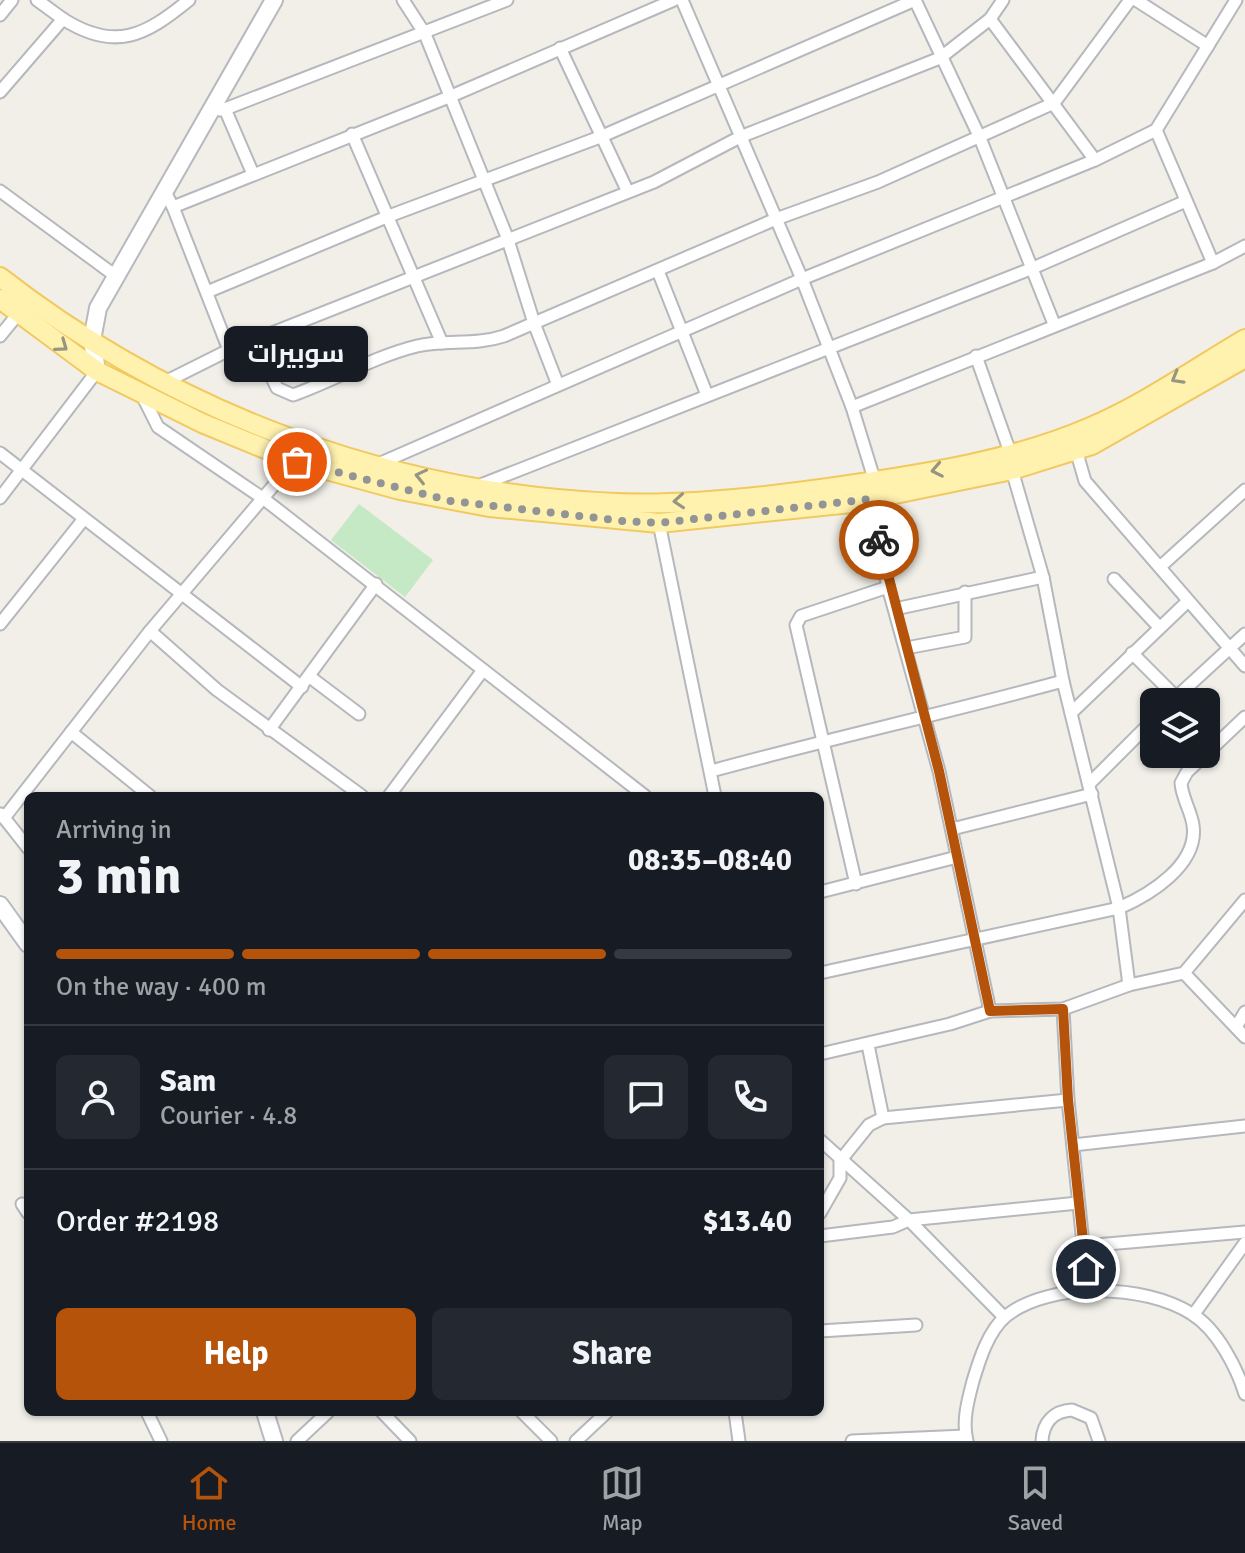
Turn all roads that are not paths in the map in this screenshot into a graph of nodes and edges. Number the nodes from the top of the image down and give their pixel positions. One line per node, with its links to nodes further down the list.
1 (12, 0): 12 (street)
2 (37, 0): 13 (street)
3 (189, 0): 13 (street)
4 (274, 0): 23 (main road)
5 (403, 0): 15 (street)
6 (507, 0): 15 (street)
7 (674, 0): 17 (street)
8 (682, 0): 19 (street)
9 (1003, 0): 14 (street)
10 (1133, 0): 16 (street); 22 (street)
11 (1236, 0): 16 (street)
12 (0, 15)
13 (63, 19): 20 (street)
14 (990, 19): 18 (street); 22 (street)
15 (425, 34): 21 (street); 23 (street)
16 (1208, 46): 24 (street)
17 (560, 48): 21 (street); 26 (street)
18 (940, 58): 19 (street); 27 (street); 28 (street)
19 (717, 84): 26 (street); 27 (street)
20 (0, 92)
21 (449, 97): 25 (street); 31 (street)
22 (1054, 103): 28 (street); 29 (street)
23 (218, 111): 30 (street); 35 (main road)
24 (1156, 130): 29 (street); 36 (street)
25 (352, 134): 30 (street); 37 (street)
26 (600, 137): 31 (street); 32 (street)
27 (740, 137): 32 (street); 38 (street)
28 (980, 138): 34 (street); 38 (street)
29 (1095, 160): 34 (street)
30 (253, 174): 35 (street)
31 (484, 182): 37 (street); 39 (street)
32 (627, 190): 39 (street)
33 (0, 191): 45 (street)
34 (1005, 197): 42 (street); 47 (street)
35 (169, 199): 45 (main road); 48 (street)
36 (1186, 201): 41 (street); 42 (street)
37 (389, 216): 46 (street); 48 (street)
38 (776, 219): 43 (street); 47 (street)
39 (507, 237): 46 (street); 51 (street)
40 (1245, 246): 41 (street)
41 (1213, 263): 52 (street)
42 (1033, 268): 52 (street); 59 (street)
43 (658, 271): 51 (street); 53 (street)
44 (0, 277): 56 (main road)
45 (117, 277): 56 (main road)
46 (415, 277): 57 (street); 58 (street)
47 (802, 279): 53 (street); 59 (street)
48 (207, 292): 60 (street)
49 (0, 299): 50 (main road)
50 (18, 314): 54 (street); 63 (main road, one-way to 63)
51 (534, 323): 58 (street); 65 (street)
52 (1054, 324): 61 (street)
53 (684, 333): 65 (street); 67 (street)
54 (0, 336)
55 (1245, 339): 73 (main road, one-way to 73)
56 (92, 340): 63 (main road); 64 (main road)
57 (254, 340): 58 (street); 60 (street)
58 (442, 343)
59 (827, 349): 67 (street); 68 (street)
60 (229, 350): 64 (street)
61 (976, 356): 68 (street); 73 (street)
62 (1245, 358): 70 (main road)
63 (97, 371): 66 (main road); 75 (street)
64 (162, 383): 69 (main road)
65 (558, 385): 74 (street)
66 (142, 395): 72 (main road); 80 (street)
67 (707, 395): 76 (street)
68 (852, 407): 78 (street)
69 (308, 445): 72 (street); 74 (main road)
70 (1076, 450): 73 (main road); 83 (street)
71 (0, 453): 75 (street)
72 (297, 462): 80 (street); 82 (main road)
73 (1012, 463): 78 (main road); 84 (street)
74 (375, 466): 76 (main road, one-way to 74)
75 (23, 470): 79 (street); 81 (street)
76 (476, 487): 78 (main road, one-way to 76)
77 (1245, 490): 83 (street)
78 (875, 493): 82 (main road); 87 (street)
79 (0, 498)
80 (264, 499): 86 (street); 89 (street)
81 (83, 520): 89 (street); 92 (street)
82 (659, 523): 116 (street)
83 (1160, 567): 90 (street)
84 (1043, 577): 88 (street); 102 (street)
85 (1114, 579): 93 (street)
86 (376, 584): 100 (street); 101 (street)
87 (888, 587): 91 (street); 113 (street)
88 (965, 592): 91 (street); 96 (street)
89 (180, 596): 94 (street); 103 (street)
90 (1188, 601): 93 (street); 97 (street)
91 (895, 609): 96 (street)
92 (0, 624)
93 (1159, 627): 98 (street)
94 (150, 631): 110 (street); 111 (street)
95 (1245, 634): 97 (street)
96 (906, 648): 109 (street)
97 (1229, 648): 99 (street); 105 (street)
98 (1132, 653): 104 (street); 106 (street)
99 (1245, 666)
100 (483, 670): 120 (street); 121 (street)
101 (310, 677): 103 (street); 107 (street)
102 (1063, 681): 106 (street); 109 (street)
103 (302, 687): 110 (street)
104 (1163, 688)
105 (1186, 688)
106 (1071, 713): 117 (street)
107 (359, 714)
108 (1245, 717): 114 (street)
109 (926, 719): 113 (street); 124 (street)
110 (269, 730): 119 (street)
111 (71, 732): 118 (street); 123 (street)
112 (1140, 734): 117 (street)
113 (823, 741): 116 (street); 127 (street)
114 (1220, 741)
115 (1194, 768): 131 (street)
116 (711, 771): 122 (street)
117 (1090, 789): 124 (street); 131 (street)
118 (145, 792)
119 (356, 792)
120 (392, 792)
121 (640, 792)
122 (714, 792)
123 (2, 816): 125 (street)
124 (952, 829): 126 (street)
125 (24, 843)
126 (957, 857): 127 (street); 132 (street)
127 (856, 884): 128 (street)
128 (824, 891)
129 (1245, 900): 135 (street)
130 (0, 905): 133 (main road)
131 (1119, 908): 132 (street); 136 (street)
132 (974, 937): 134 (street); 138 (street)
133 (24, 938)
134 (824, 972)
135 (1184, 973): 136 (street); 140 (street)
136 (1129, 985): 137 (street)
137 (1063, 1009): 138 (street); 144 (street)
138 (990, 1011): 142 (street)
139 (1245, 1012): 140 (street)
140 (1236, 1027): 141 (street)
141 (1245, 1037)
142 (868, 1045): 143 (street); 145 (street)
143 (824, 1053)
144 (1068, 1100): 145 (street); 148 (street)
145 (883, 1118): 149 (street)
146 (1245, 1126): 148 (street)
147 (824, 1144): 149 (street)
148 (1073, 1145): 150 (street)
149 (840, 1161): 151 (street); 152 (street)
150 (1078, 1203): 152 (street); 156 (street)
151 (824, 1206)
152 (909, 1220): 154 (street); 159 (street)
153 (1245, 1232): 156 (street)
154 (824, 1236)
155 (1245, 1243): 158 (street)
156 (1084, 1246): 157 (street)
157 (1088, 1291): 158 (street); 159 (street)
158 (1194, 1314): 162 (street)
159 (1004, 1317): 170 (street)
160 (916, 1325): 161 (street)
161 (824, 1331)
162 (1245, 1394)
163 (149, 1416): 171 (street)
164 (266, 1416): 172 (main road)
165 (324, 1416): 173 (street)
166 (386, 1416): 174 (street)
167 (526, 1416): 175 (street)
168 (603, 1416): 176 (street)
169 (736, 1416): 177 (street)
170 (966, 1438): 178 (street)
171 (161, 1441)
172 (274, 1441)
173 (297, 1441)
174 (410, 1441)
175 (551, 1441)
176 (576, 1441)
177 (739, 1441)
178 (852, 1441)
179 (1042, 1441): 180 (street)
180 (1099, 1441)

